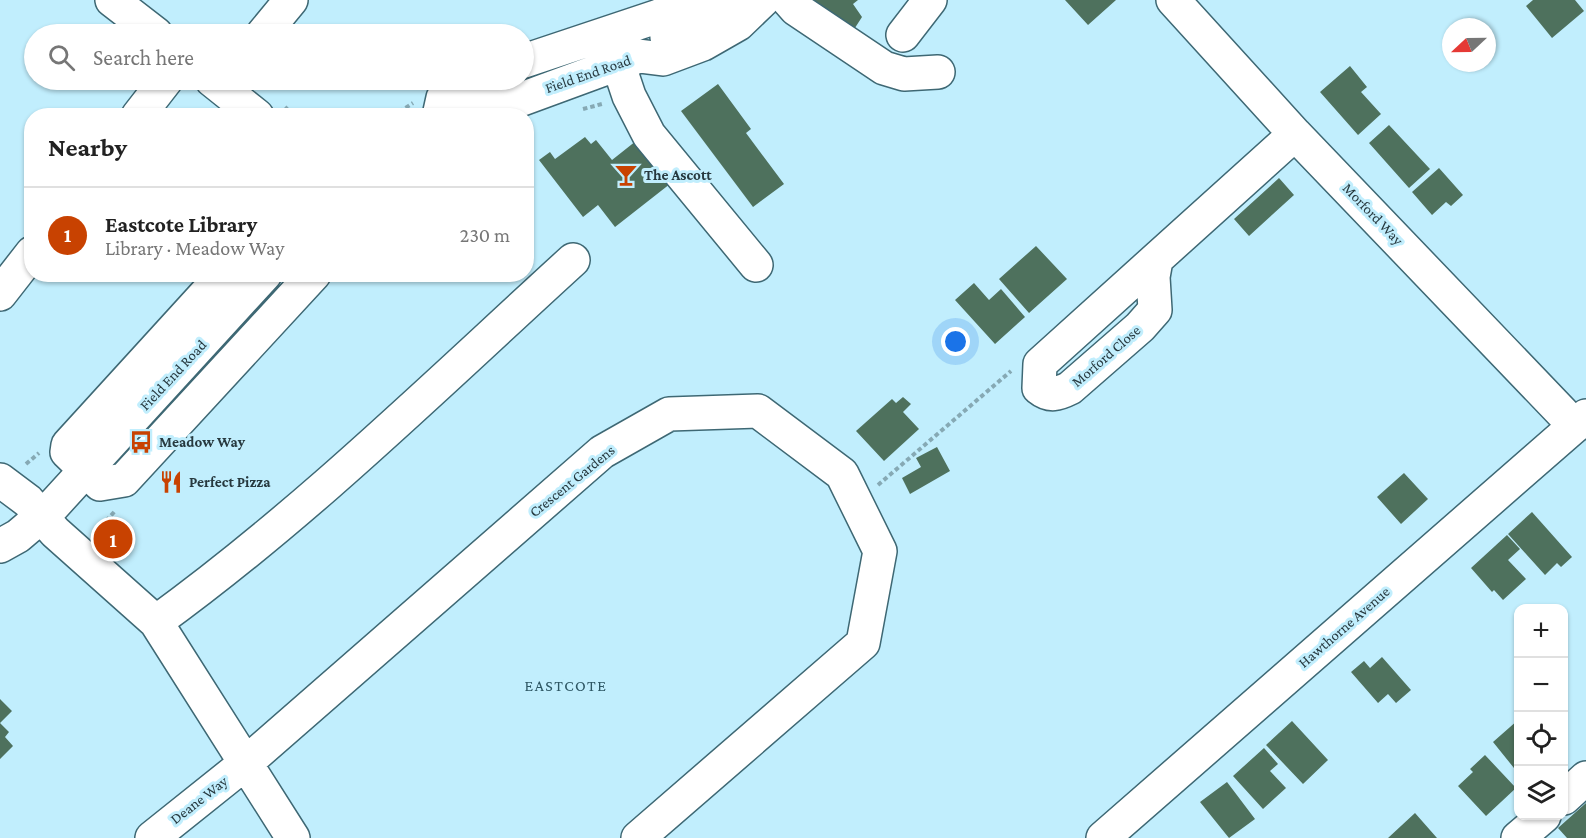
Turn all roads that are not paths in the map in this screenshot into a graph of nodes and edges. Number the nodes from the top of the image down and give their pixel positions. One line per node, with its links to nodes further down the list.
1 (112, 0): 9 (street)
2 (291, 0): 10 (street)
3 (689, 0): 11 (street)
4 (731, 0): 11 (street, Field End Road)
5 (763, 0): 14 (street, Field End Road)
6 (788, 0): 15 (street)
7 (930, 0): 12 (street)
8 (1173, 0): 23 (street, Morford Way)
9 (143, 24)
10 (271, 24)
11 (665, 25): 13 (street); 14 (street, Field End Road)
12 (903, 35)
13 (534, 58)
14 (629, 60): 22 (street, Field End Road); 26 (street)
15 (938, 72)
16 (158, 90): 19 (street)
17 (228, 90): 20 (street)
18 (453, 90): 21 (street)
19 (144, 108)
20 (248, 108)
21 (440, 108)
22 (506, 108)
23 (1295, 134): 32 (street); 33 (street, Morford Way)
24 (573, 260): 38 (street)
25 (24, 263): 30 (street)
26 (756, 265)
27 (244, 282): 34 (street, Field End Road)
28 (248, 282): 31 (street)
29 (307, 282): 31 (street)
30 (0, 294)
31 (275, 316): 34 (street)
32 (1038, 377)
33 (1581, 421): 46 (street, Hawthorne Avenue)
34 (84, 471): 36 (street, Field End Road)
35 (0, 480): 36 (street)
36 (40, 517): 37 (street, Field End Road); 38 (street)
37 (0, 546)
38 (156, 622): 39 (street)
39 (247, 762): 43 (street, Deane Way); 44 (street); 45 (street, Crescent Gardens)
40 (1586, 778): 41 (street)
41 (1568, 794)
42 (1539, 820): 47 (street)
43 (152, 838)
44 (294, 838)
45 (638, 838)
46 (1103, 838)
47 (1518, 838)

